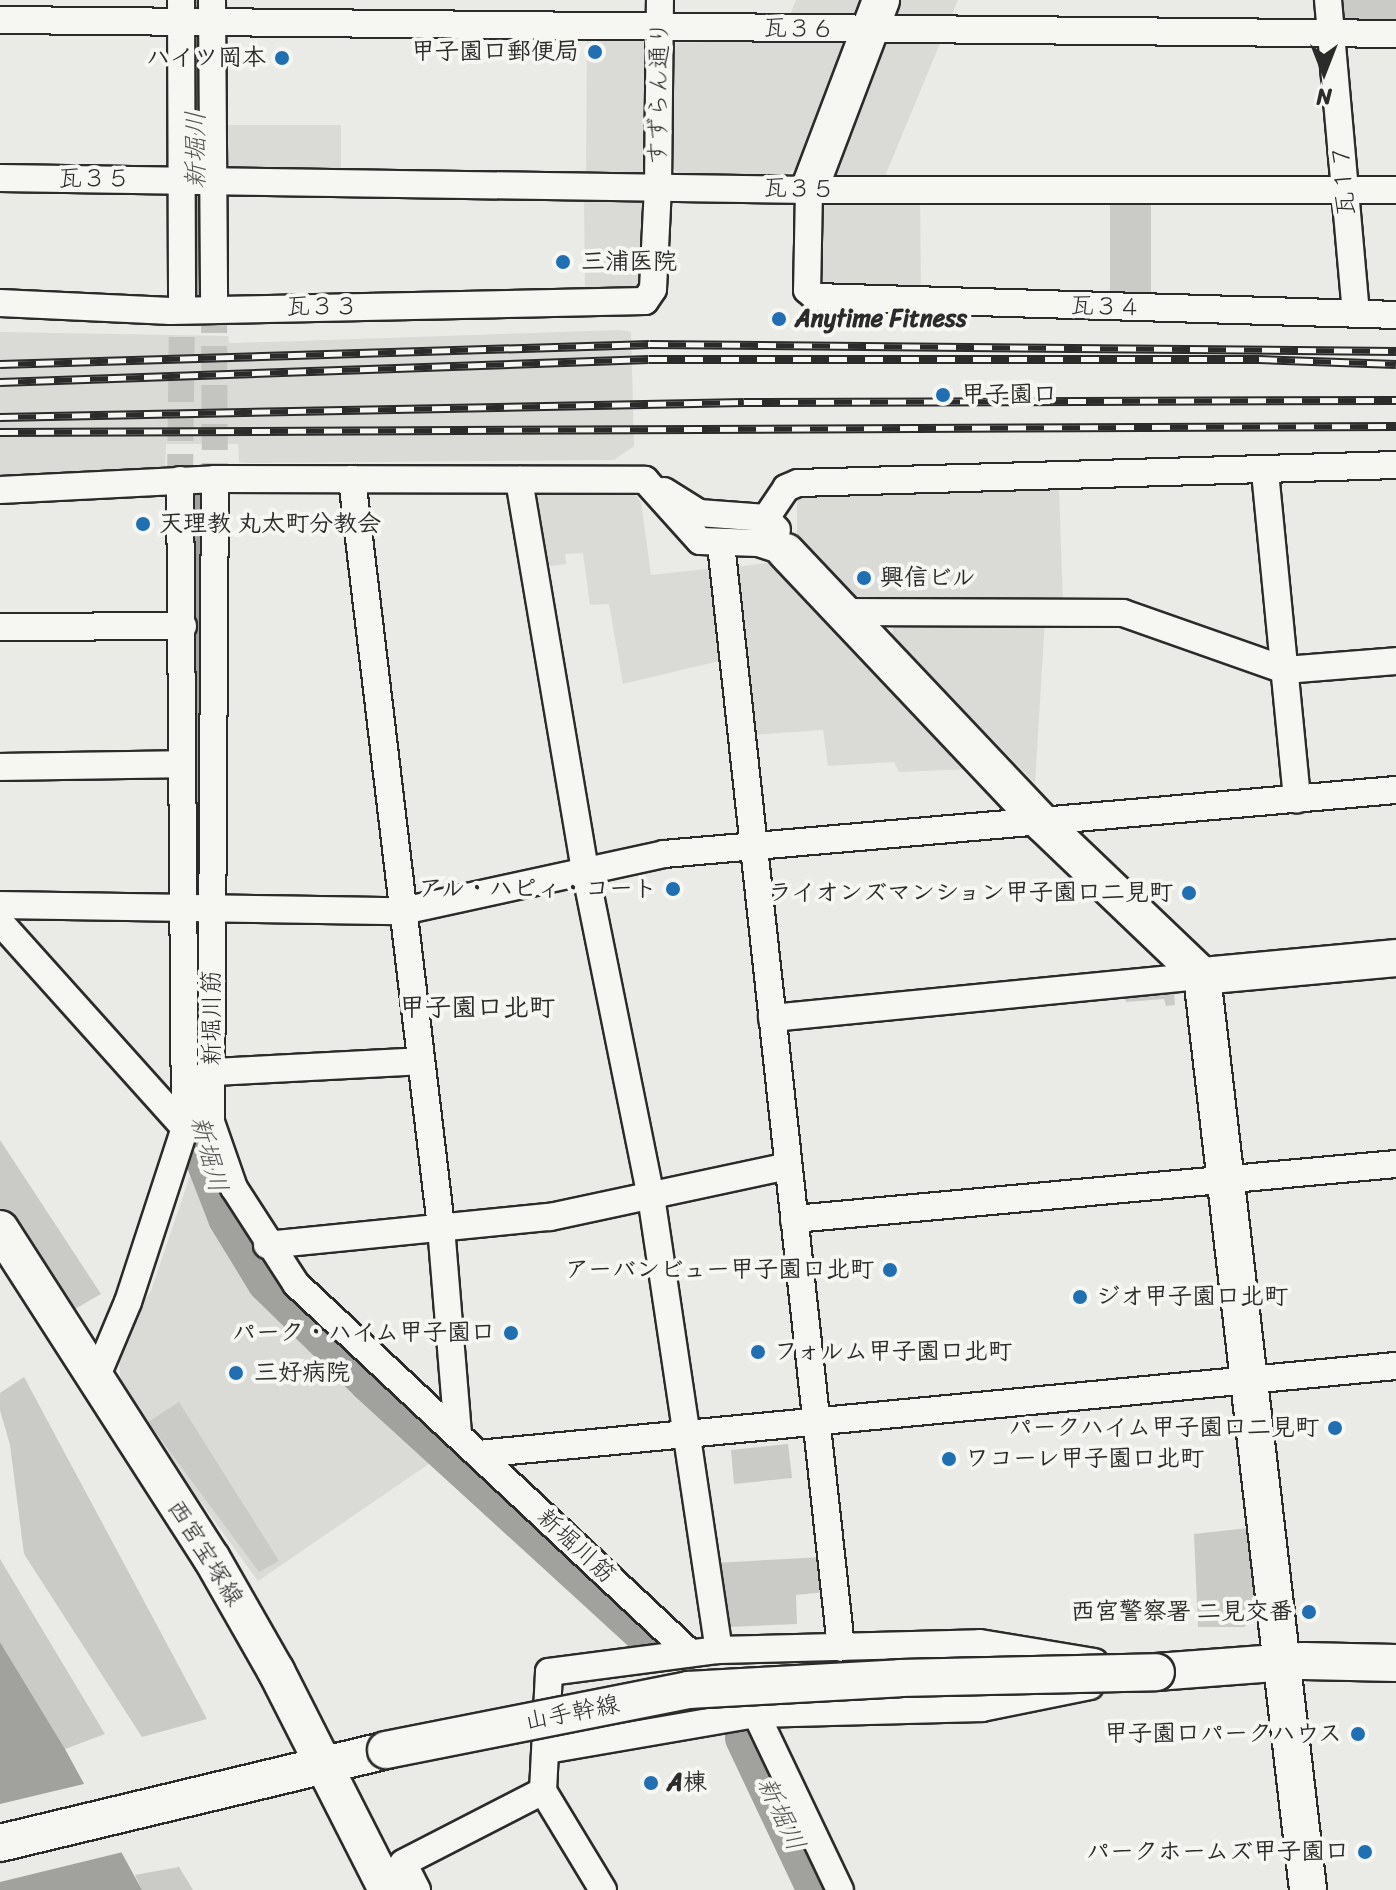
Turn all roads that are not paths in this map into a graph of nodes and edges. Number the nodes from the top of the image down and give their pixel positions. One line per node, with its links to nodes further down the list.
1 (1328, 0): 6 (street, 瓦１７)
2 (660, 13): 3 (street, 瓦３６); 4 (street, 瓦３６); 10 (street, すずらん通り)
3 (875, 15): 6 (street, 瓦３６); 11 (street)
4 (196, 16): 5 (street, 瓦３６); 9 (street)
5 (0, 20)
6 (1331, 34): 7 (street, 瓦３６); 12 (street, 瓦１７)
7 (1396, 34)
8 (0, 178): 9 (street, 瓦３５)
9 (197, 179): 10 (street, 瓦３５); 16 (street); 17 (street)
10 (658, 187): 11 (street, 瓦３５); 14 (street, すずらん通り)
11 (809, 190): 12 (street, 瓦３５); 18 (street, 瓦３４)
12 (1345, 190): 13 (street, 瓦３５); 18 (street, 瓦１７)
13 (1396, 190)
14 (645, 301): 16 (street, 瓦３３)
15 (0, 303): 17 (street, 瓦３３)
16 (214, 307): 17 (street, 瓦３３)
17 (182, 308)
18 (1356, 313): 19 (street, 瓦３４)
19 (1396, 315)
20 (1396, 465): 21 (street)
21 (1265, 472): 28 (street); 34 (street)
22 (215, 479): 23 (street); 24 (street); 43 (street, 新堀川筋)
23 (352, 479): 25 (street); 44 (street)
24 (180, 480): 27 (street); 31 (street)
25 (519, 480): 26 (street); 41 (street)
26 (655, 489): 28 (street); 29 (street)
27 (0, 490)
28 (777, 535): 29 (street); 30 (street)
29 (721, 544): 40 (street)
30 (848, 612): 34 (street); 39 (street)
31 (183, 626): 32 (street); 35 (street)
32 (0, 627)
33 (1396, 661): 34 (street)
34 (1285, 670): 38 (street)
35 (181, 764): 36 (street); 43 (street)
36 (0, 767)
37 (1396, 790): 38 (street)
38 (1297, 799): 39 (street)
39 (1042, 823): 40 (street); 47 (street)
40 (754, 849): 41 (street); 48 (street)
41 (585, 870): 44 (street); 56 (street)
42 (0, 905): 43 (street)
43 (196, 908): 44 (street); 50 (street, 新堀川筋); 52 (street)
44 (403, 911): 49 (street)
45 (0, 922): 52 (street)
46 (1396, 958): 47 (street)
47 (1202, 976): 48 (street); 55 (street)
48 (772, 1018): 54 (street)
49 (421, 1061): 50 (street); 58 (street)
50 (213, 1072): 51 (street, 新堀川筋)
51 (211, 1122): 52 (street); 60 (street, 新堀川筋)
52 (185, 1128): 62 (street)
53 (1396, 1164): 55 (street)
54 (788, 1166): 56 (street); 57 (street)
55 (1225, 1181): 57 (street); 63 (street)
56 (651, 1196): 58 (street); 66 (street)
57 (794, 1219): 64 (street)
58 (441, 1227): 60 (street); 65 (street)
59 (0, 1229): 62 (street, 西宮宝塚線)
60 (267, 1245): 65 (street, 新堀川筋)
61 (1396, 1366): 63 (street)
62 (96, 1378): 76 (street, 西宮宝塚線)
63 (1246, 1380): 64 (street); 72 (street)
64 (816, 1424): 66 (street); 68 (street)
65 (458, 1434): 67 (street, 新堀川筋)
66 (688, 1434): 67 (street); 69 (street)
67 (478, 1454): 70 (street, 新堀川筋)
68 (841, 1647): 69 (street); 73 (street)
69 (719, 1650): 70 (street)
70 (690, 1653): 75 (street)
71 (1396, 1663): 72 (street)
72 (1279, 1666): 73 (street, 山手幹線); 83 (street)
73 (1156, 1672): 74 (street); 76 (street, 山手幹線, bridge)
74 (756, 1714): 75 (street); 82 (street)
75 (547, 1750): 77 (street)
76 (310, 1768): 78 (street, 山手幹線); 79 (street, 西宮宝塚線)
77 (543, 1791): 80 (street); 81 (street)
78 (0, 1843)
79 (387, 1890)
80 (417, 1890)
81 (603, 1890)
82 (840, 1890)
83 (1308, 1890)

